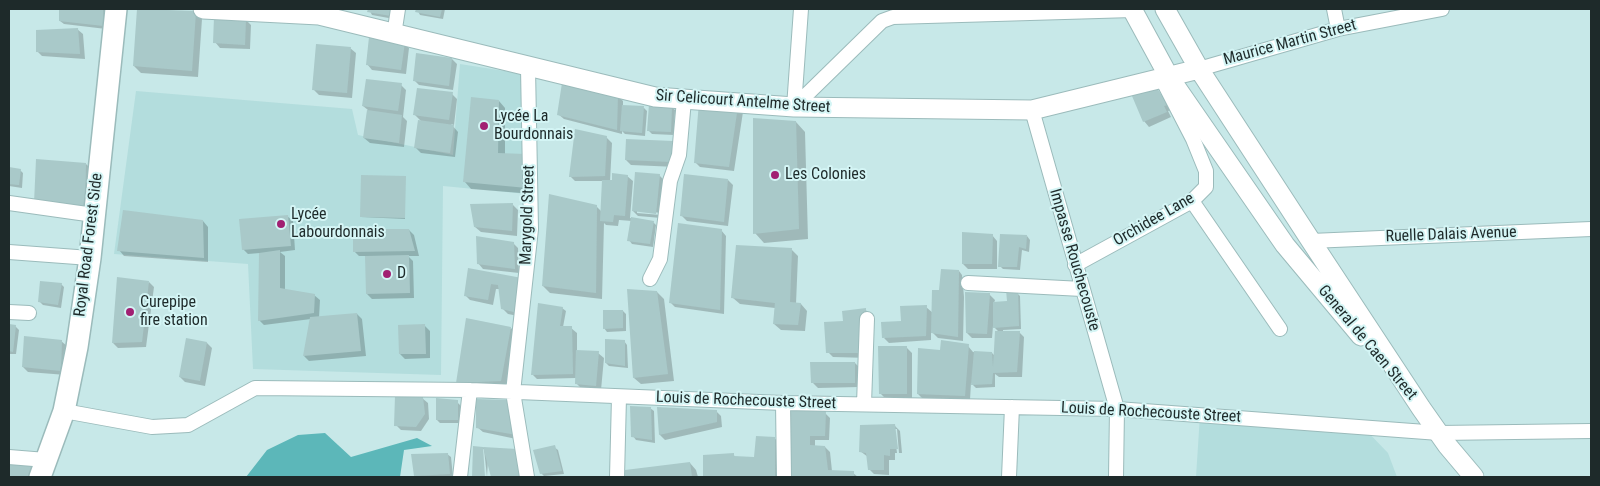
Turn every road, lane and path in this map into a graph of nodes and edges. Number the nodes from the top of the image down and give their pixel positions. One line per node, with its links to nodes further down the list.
1 (116, 9): 19 (main road, Royal Road Forest Side)
2 (203, 9): 10 (street, Sir Celicourt Antelme Street)
3 (398, 9): 10 (street)
4 (801, 9): 15 (street)
5 (1165, 9): 12 (street, General de Caen Street)
6 (1334, 9): 9 (street)
7 (1442, 9): 9 (street, Maurice Martin Street)
8 (1132, 10): 13 (street, General de Caen Street); 15 (street)
9 (1338, 29): 12 (street, Maurice Martin Street)
10 (394, 36): 11 (street, Sir Celicourt Antelme Street)
11 (528, 68): 14 (street, Sir Celicourt Antelme Street); 33 (street, Marygold Street)
12 (1199, 69): 13 (street, Sir Celicourt Antelme Street); 21 (street, General de Caen Street)
13 (1165, 78): 16 (street, Sir Celicourt Antelme Street); 17 (street, Orchidee Lane); 38 (street, General de Caen Street)
14 (684, 100): 15 (street, Sir Celicourt Antelme Street); 25 (street)
15 (794, 107): 16 (street, Sir Celicourt Antelme Street)
16 (1032, 110): 24 (street, Impasse Rouchecouste)
17 (1192, 201): 24 (street, Orchidee Lane); 31 (street)
18 (9, 204): 19 (street)
19 (94, 215): 23 (main road, Royal Road Forest Side)
20 (1591, 229): 21 (street, Ruelle Dalais Avenue)
21 (1311, 241): 38 (street, General de Caen Street)
22 (9, 252): 23 (street)
23 (90, 258): 40 (main road, Royal Road Forest Side)
24 (1075, 265): 27 (street, Impasse Rouchecouste)
25 (650, 279)
26 (968, 283): 27 (street)
27 (1082, 290): 39 (street, Impasse Rouchecouste)
28 (9, 312): 29 (street)
29 (29, 313)
30 (868, 319): 36 (street)
31 (1280, 329)
32 (470, 390): 33 (street, Louis de Rochecouste Street); 40 (street, Louis de Rochecouste Street); 45 (street)
33 (513, 392): 34 (street, Louis de Rochecouste Street); 46 (street, Marygold Street)
34 (619, 398): 35 (street, Louis de Rochecouste Street); 47 (street)
35 (783, 403): 36 (street, Louis de Rochecouste Street); 48 (street)
36 (864, 404): 37 (street, Louis de Rochecouste Street)
37 (1012, 407): 39 (street, Louis de Rochecouste Street); 49 (street)
38 (1421, 408): 42 (street)
39 (1117, 409): 42 (street, Louis de Rochecouste Street); 50 (street, Impasse Rouchecouste)
40 (64, 411): 44 (main road, Royal Road Forest Side)
41 (1591, 431): 42 (street, Louis de Rochecouste Street)
42 (1439, 433): 51 (street)
43 (9, 457): 44 (street)
44 (43, 469)
45 (460, 477)
46 (527, 477)
47 (617, 477)
48 (784, 477)
49 (1009, 477)
50 (1116, 477)
51 (1474, 477)

